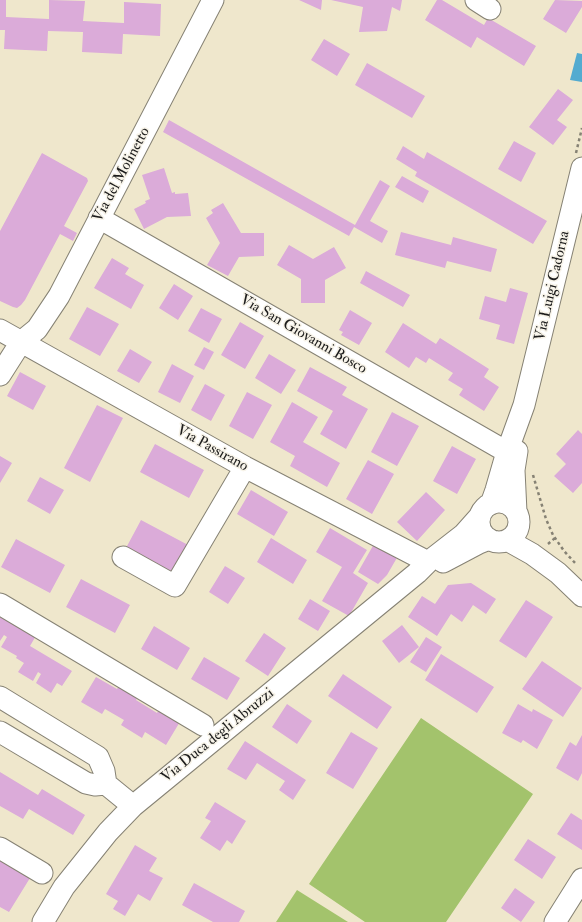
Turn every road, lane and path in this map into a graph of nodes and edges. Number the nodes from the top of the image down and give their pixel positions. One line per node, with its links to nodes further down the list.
1 (213, 0): 3 (street, Via del Molinetto)
2 (582, 168): 7 (street, Via Luigi Cadorna)
3 (99, 218): 5 (street, Via del Molinetto); 8 (street, Via San Giovanni Bosco)
4 (0, 330): 5 (street, Via Passirano)
5 (21, 342): 6 (street, Via del Molinetto); 9 (street, Via Passirano)
6 (0, 375)
7 (524, 405): 8 (street, Via Luigi Cadorna); 11 (street, Via Luigi Cadorna)
8 (507, 452): 10 (street, Via Luigi Cadorna)
9 (245, 467): 14 (street); 16 (street, Via Passirano)
10 (485, 510): 11 (street); 13 (street); 16 (street, Via Duca degli Abruzzi)
11 (517, 517): 13 (street); 17 (street)
12 (555, 538): 15 (path)
13 (498, 540): 16 (street, Via Duca degli Abruzzi); 17 (street)
14 (123, 557)
15 (578, 566)
16 (423, 567): 24 (street, Via Duca degli Abruzzi)
17 (558, 573): 18 (street)
18 (582, 596)
19 (0, 604): 21 (street)
20 (2, 702): 23 (street)
21 (203, 725)
22 (0, 732): 23 (street)
23 (106, 784): 24 (street)
24 (133, 806): 28 (street, Via Duca degli Abruzzi)
25 (0, 848): 26 (street)
26 (42, 873)
27 (582, 879): 29 (street)
28 (43, 922)
29 (555, 922)

